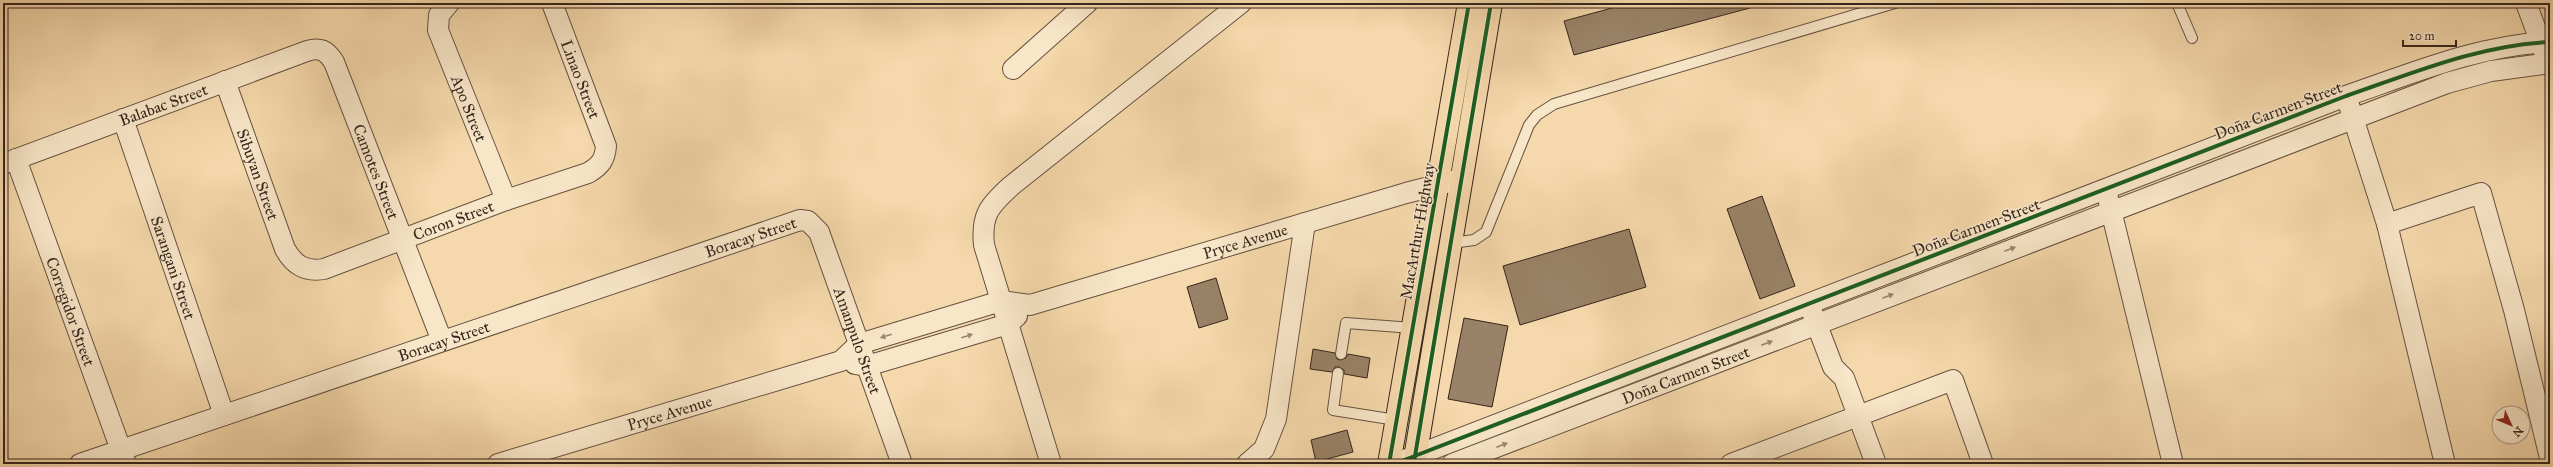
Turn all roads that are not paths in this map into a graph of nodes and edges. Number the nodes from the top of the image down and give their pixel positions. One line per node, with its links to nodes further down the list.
1 (552, 3): 19 (street, Linao Street)
2 (1087, 3): 14 (street)
3 (1241, 3): 32 (street)
4 (1469, 3): 22 (highway, MacArthur Highway)
5 (1491, 3): 21 (highway)
6 (1896, 3): 30 (lane)
7 (2177, 3): 10 (lane)
8 (2526, 3): 11 (street)
9 (444, 9): 24 (street, Apo Street)
10 (2192, 38)
11 (2545, 43): 13 (street); 16 (street, Doña Carmen Street)
12 (324, 50): 15 (street, Balabac Street); 29 (street, Camotes Street)
13 (2549, 65): 17 (street, Doña Carmen Street)
14 (1013, 69)
15 (225, 81): 18 (street, Balabac Street); 31 (street, Sibuyan Street)
16 (2346, 96): 17 (street); 23 (street, Doña Carmen Street)
17 (2353, 117): 25 (street, Doña Carmen Street); 28 (street)
18 (123, 119): 20 (street, Balabac Street); 44 (street, Sarangani Street)
19 (605, 156): 24 (street, Coron Street)
20 (9, 162): 47 (street, Corregidor Street)
21 (1461, 179): 22 (street, Pryce Avenue); 30 (highway)
22 (1437, 185): 27 (street, Pryce Avenue); 37 (highway, MacArthur Highway)
23 (2106, 190): 25 (street); 33 (street, Doña Carmen Street)
24 (506, 200): 29 (street, Coron Street)
25 (2111, 210): 35 (street, Doña Carmen Street, one-way to 25); 62 (street)
26 (808, 221): 38 (street, Boracay Street); 39 (street, Amanpulo Street)
27 (1305, 223): 34 (street, Pryce Avenue); 55 (street)
28 (2387, 224): 48 (street); 63 (street)
29 (403, 239): 31 (street, Coron Street); 38 (street, Camotes Street)
30 (1452, 243): 50 (highway)
31 (297, 264)
32 (1001, 301): 34 (street, Pryce Avenue); 36 (street); 39 (street, Pryce Avenue, one-way to 39)
33 (1816, 302): 35 (street); 50 (street, Doña Carmen Street)
34 (1030, 305): 36 (street, Pryce Avenue)
35 (1823, 321): 45 (street); 58 (street, Doña Carmen Street, one-way to 35)
36 (1008, 324): 42 (street, Pryce Avenue, one-way to 36); 54 (street)
37 (1413, 328): 40 (lane); 46 (highway, MacArthur Highway)
38 (442, 341): 44 (street, Boracay Street)
39 (859, 344): 41 (street, Pryce Avenue); 42 (street, Amanpulo Street)
40 (1341, 354)
41 (841, 361): 42 (street, Pryce Avenue); 52 (street, Pryce Avenue)
42 (867, 366): 53 (street, Amanpulo Street)
43 (1338, 373): 46 (lane)
44 (224, 415): 47 (street, Boracay Street)
45 (1858, 416): 49 (street); 60 (street); 61 (street)
46 (1396, 420): 56 (highway, MacArthur Highway)
47 (124, 457): 51 (street, Boracay Street)
48 (2550, 458)
49 (1762, 459): 59 (street)
50 (1415, 460): 57 (street, Doña Carmen Street)
51 (80, 464)
52 (498, 464)
53 (902, 464)
54 (1051, 464)
55 (1247, 464)
56 (1389, 464)
57 (1394, 464)
58 (1452, 464)
59 (1731, 464)
60 (1876, 464)
61 (1983, 464)
62 (2173, 464)
63 (2444, 464)

